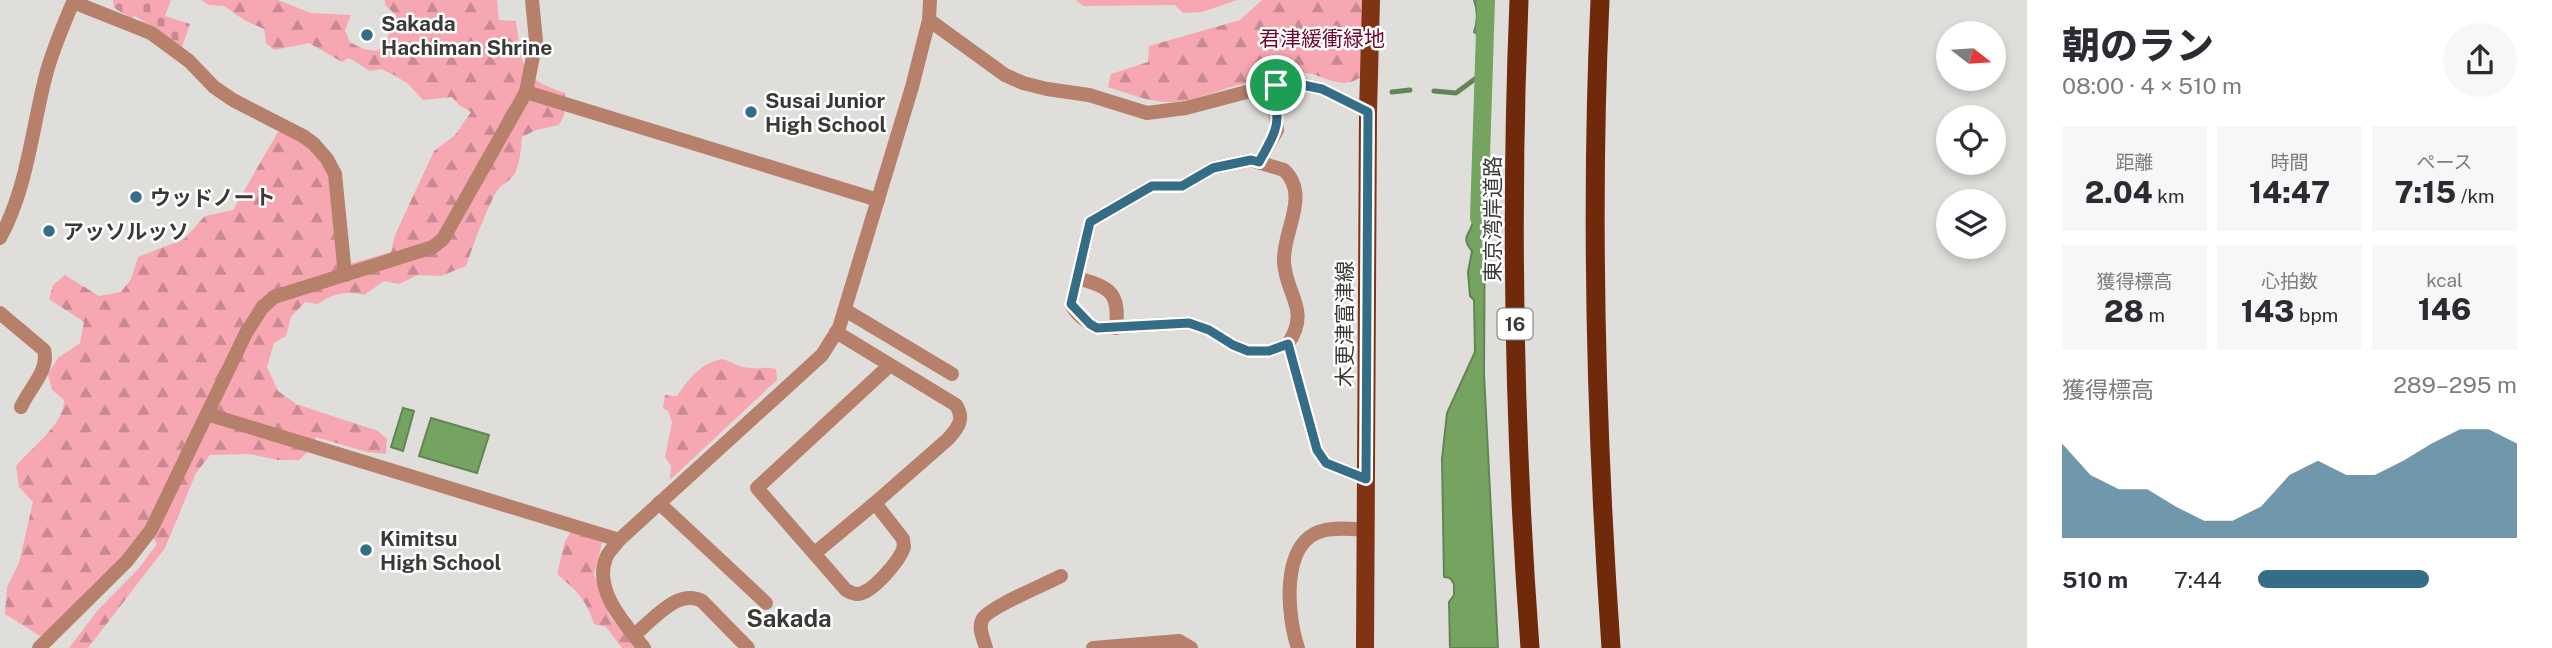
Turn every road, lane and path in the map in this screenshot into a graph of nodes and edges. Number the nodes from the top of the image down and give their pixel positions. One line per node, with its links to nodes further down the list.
1 (532, 0): 9 (street)
2 (930, 0): 7 (street)
3 (1371, 0): 10 (main road, 木更津富津線)
4 (1519, 0): 42 (highway, 東京湾岸道路 / 16)
5 (1600, 0): 43 (highway)
6 (74, 1): 13 (street); 14 (street)
7 (929, 20): 8 (street); 12 (street)
8 (1273, 85): 10 (street); 11 (street)
9 (526, 92): 12 (street); 14 (street)
10 (1368, 112): 25 (main road, 木更津富津線)
11 (1259, 162): 15 (street); 20 (street)
12 (878, 200): 16 (street)
13 (0, 238)
14 (345, 275): 24 (street)
15 (1077, 278): 18 (street); 18 (street)
16 (845, 310): 19 (street); 22 (street)
17 (0, 313): 23 (street)
18 (1116, 328): 20 (street)
19 (836, 332): 21 (street); 26 (street)
20 (1288, 344): 25 (street)
21 (890, 365): 27 (street); 30 (street)
22 (953, 374)
23 (21, 407)
24 (207, 414): 29 (street); 34 (street)
25 (1366, 479): 28 (main road, 木更津富津線)
26 (659, 503): 29 (street); 32 (street)
27 (875, 503): 30 (street); 30 (street)
28 (1366, 530): 40 (street); 41 (main road, 木更津富津線)
29 (619, 540): 33 (street)
30 (814, 553)
31 (1061, 576): 37 (street)
32 (766, 603)
33 (634, 635): 35 (street); 36 (street)
34 (39, 648)
35 (644, 648)
36 (748, 648)
37 (986, 648)
38 (1093, 648): 39 (street)
39 (1191, 648)
40 (1298, 648)
41 (1365, 648)
42 (1531, 648)
43 (1611, 648)

